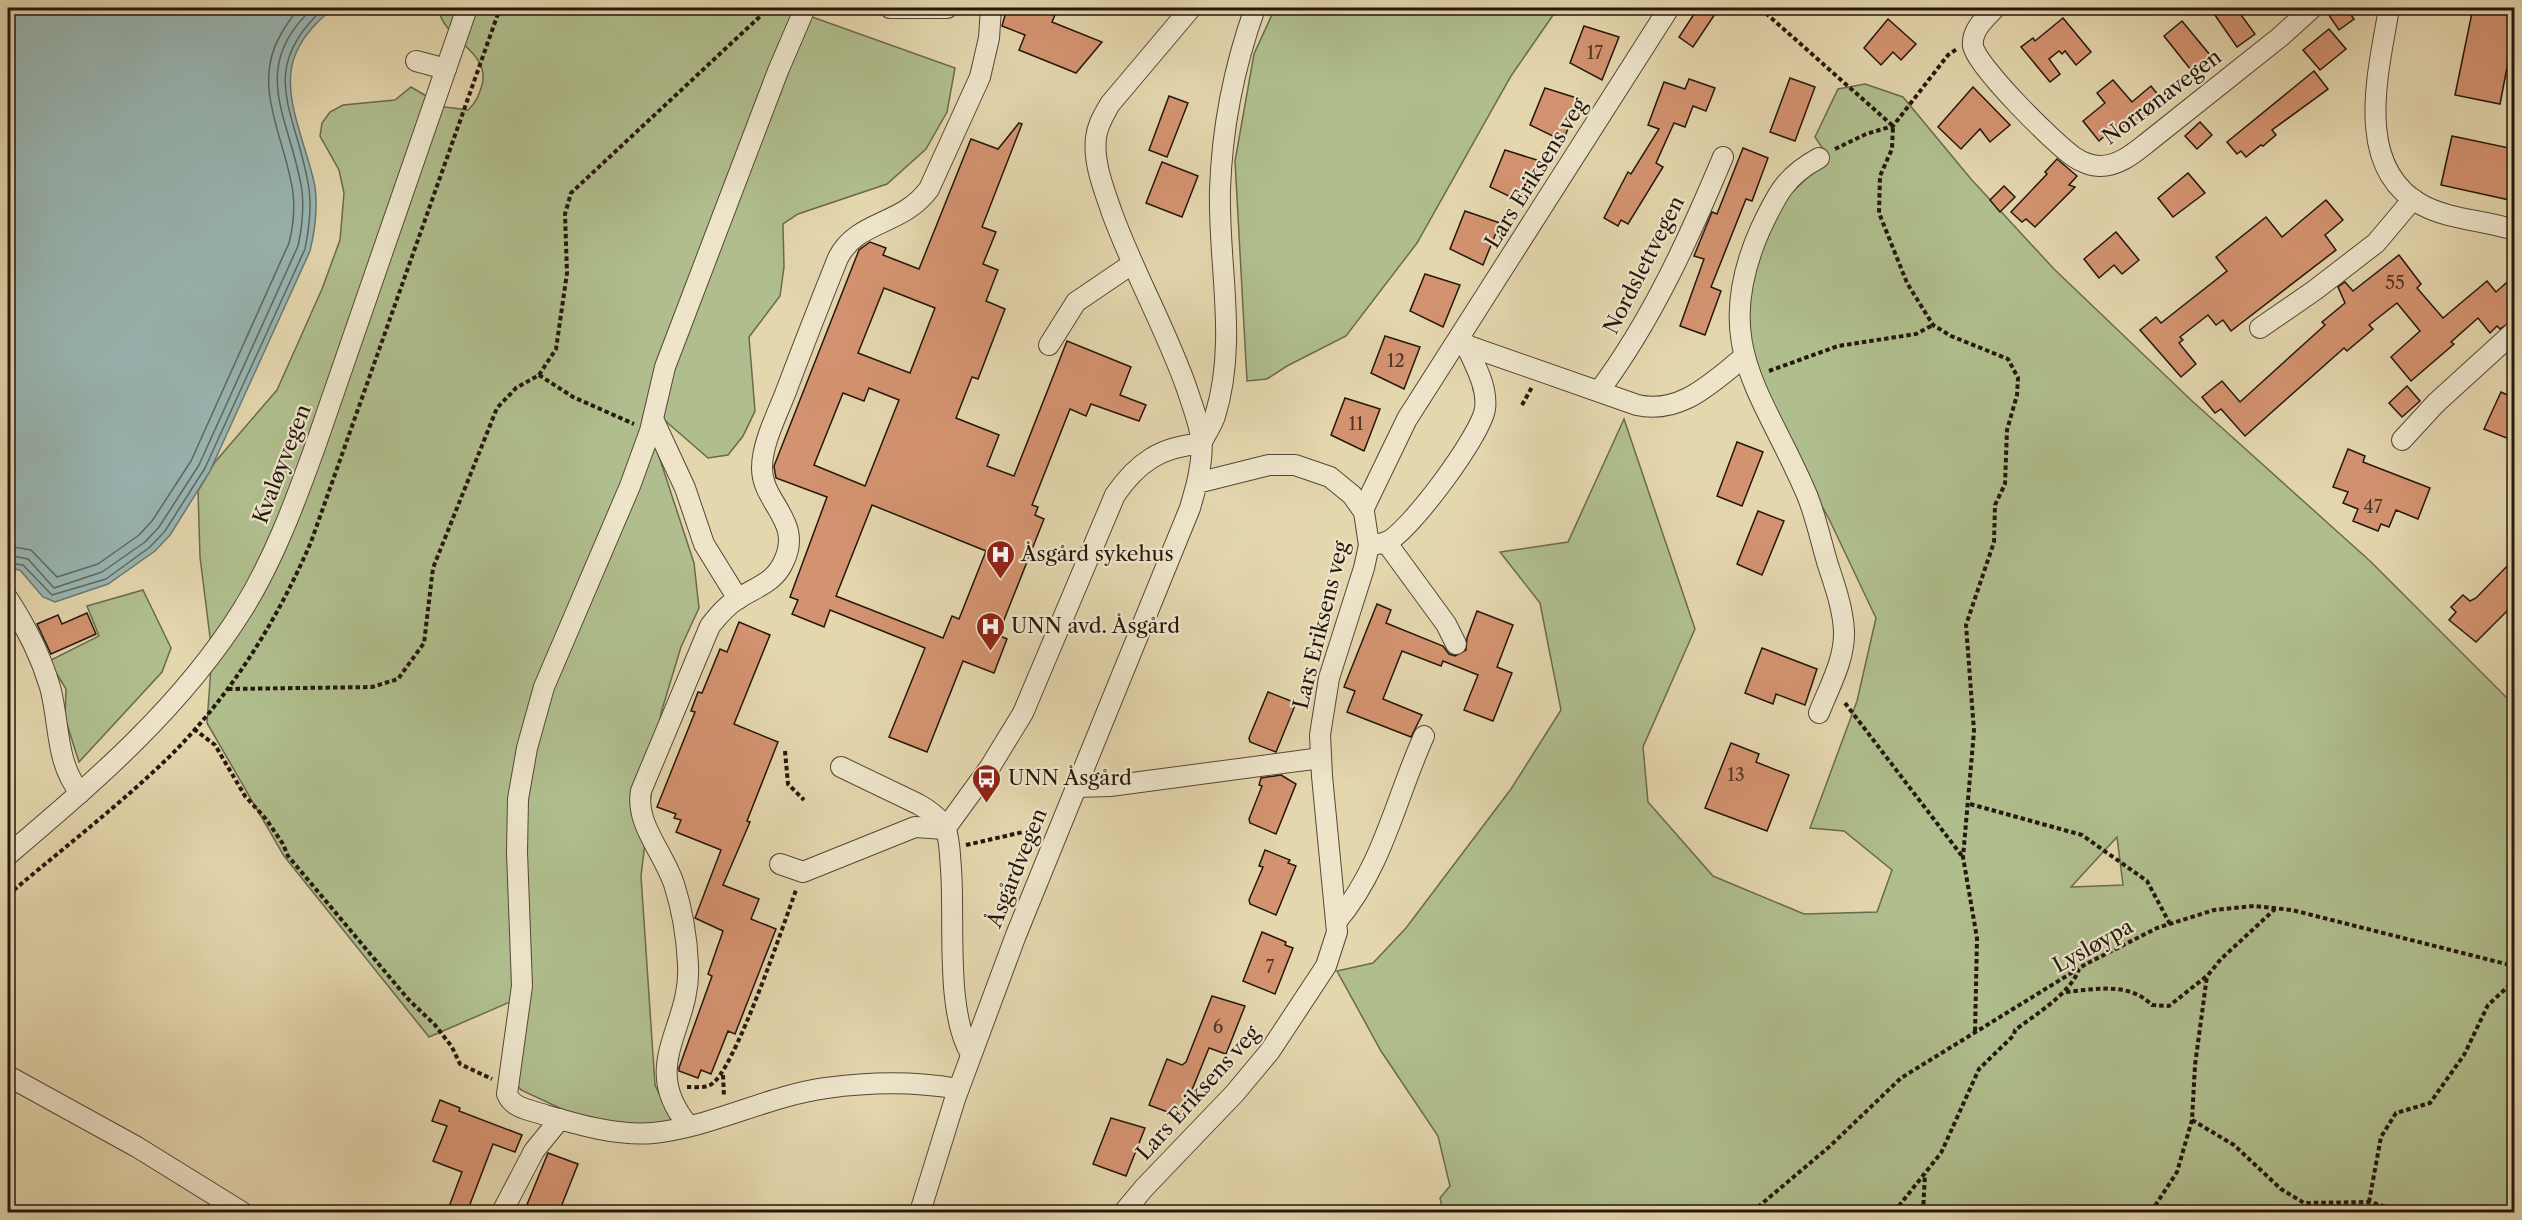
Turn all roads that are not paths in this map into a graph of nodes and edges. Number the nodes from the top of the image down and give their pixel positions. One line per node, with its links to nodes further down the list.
1 (467, 8): 13 (street, Kvaløyvegen)
2 (805, 8): 25 (street)
3 (890, 8): 4 (street)
4 (947, 8)
5 (991, 8): 32 (street)
6 (1191, 8): 18 (street)
7 (1255, 8): 27 (street)
8 (1669, 8): 21 (street, Lars Eriksens veg)
9 (1995, 8): 10 (street, Norrønavegen)
10 (2312, 8)
11 (2389, 8): 16 (street)
12 (416, 61): 13 (street)
13 (446, 69): 39 (street, Kvaløyvegen)
14 (1723, 157): 24 (street, Nordslettvegen)
15 (1819, 158): 23 (street)
16 (2413, 199): 17 (street); 19 (street)
17 (2514, 230)
18 (1132, 264): 22 (street); 27 (street)
19 (2260, 328)
20 (2514, 332): 26 (street)
21 (1461, 343): 24 (street); 29 (street, Lars Eriksens veg); 30 (street)
22 (1048, 345)
23 (1744, 357): 24 (street); 34 (street)
24 (1599, 391)
25 (652, 425): 32 (street); 47 (street)
26 (2402, 440)
27 (1201, 444): 28 (street, Åsgårdvegen); 40 (street)
28 (1197, 483): 29 (street); 38 (street, Åsgårdvegen)
29 (1363, 510): 30 (street, Lars Eriksens veg)
30 (1378, 543): 33 (street); 36 (street, Lars Eriksens veg)
31 (8, 599): 39 (street)
32 (738, 599): 48 (street)
33 (1456, 644)
34 (1819, 713)
35 (1424, 736): 43 (street)
36 (1321, 758): 38 (street); 43 (street, Lars Eriksens veg)
37 (841, 767): 40 (street)
38 (1075, 787): 44 (street, Åsgårdvegen)
39 (80, 793): 41 (street, Kvaløyvegen)
40 (945, 829): 42 (street); 44 (street)
41 (8, 855)
42 (780, 864)
43 (1337, 921): 52 (street, Lars Eriksens veg)
44 (971, 1054): 46 (street, Åsgårdvegen)
45 (8, 1076): 49 (street)
46 (958, 1089): 48 (street); 51 (street, Åsgårdvegen)
47 (560, 1119): 48 (street); 50 (street)
48 (688, 1125)
49 (242, 1212)
50 (502, 1212)
51 (920, 1212)
52 (1124, 1212)

